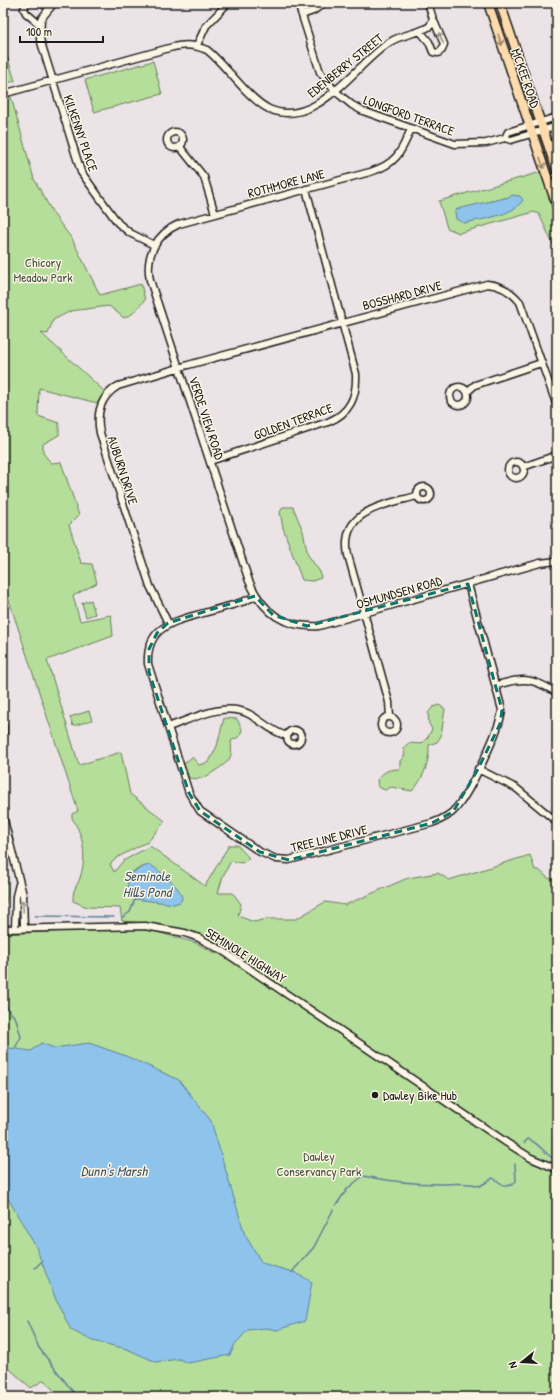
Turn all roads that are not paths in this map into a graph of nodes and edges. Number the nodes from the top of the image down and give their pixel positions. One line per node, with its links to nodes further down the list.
1 (26, 3): 12 (street)
2 (40, 3): 9 (street)
3 (228, 3): 14 (street)
4 (298, 3): 10 (street, LONGFORD TERRACE)
5 (324, 3): 10 (street)
6 (428, 3): 11 (street)
7 (488, 3): 22 (main road, MCKEE ROAD, one-way to 22)
8 (500, 3): 19 (main road, MCKEE ROAD)
9 (52, 5): 12 (street)
10 (302, 16): 16 (street, LONGFORD TERRACE)
11 (433, 19): 13 (street); 13 (street, one-way to 11)
12 (39, 24): 15 (street, KILKENNY PLACE)
13 (420, 31): 16 (street, EDENBERRY STREET)
14 (197, 45): 15 (street); 16 (street, EDENBERRY STREET)
15 (52, 81): 17 (street); 28 (street, KILKENNY PLACE)
16 (335, 91): 21 (street, LONGFORD TERRACE)
17 (3, 94)
18 (557, 117): 19 (street)
19 (542, 126): 20 (street); 22 (street, LONGFORD TERRACE); 24 (main road, MCKEE ROAD)
20 (557, 126)
21 (411, 129): 22 (street, LONGFORD TERRACE); 25 (street, ROTHMORE LANE)
22 (531, 129): 26 (main road, MCKEE ROAD, one-way to 26)
23 (180, 147): 27 (street)
24 (557, 170)
25 (306, 189): 27 (street, ROTHMORE LANE); 29 (street, GOLDEN TERRACE)
26 (557, 206)
27 (215, 214): 28 (street, ROTHMORE LANE)
28 (154, 245): 31 (street, VERDE VIEW ROAD)
29 (342, 323): 30 (street, BOSSHARD DRIVE); 31 (street, BOSSHARD DRIVE); 35 (street, GOLDEN TERRACE)
30 (541, 363): 32 (street); 33 (street, BOSSHARD DRIVE)
31 (179, 368): 35 (street, VERDE VIEW ROAD); 42 (street, AUBURN DRIVE)
32 (467, 392)
33 (557, 406)
34 (557, 455): 36 (street)
35 (210, 462): 40 (street, VERDE VIEW ROAD)
36 (523, 467)
37 (417, 496): 41 (street)
38 (557, 561): 39 (street, OSMUNDSEN ROAD)
39 (468, 584): 41 (street, OSMUNDSEN ROAD); 43 (street, TREE LINE DRIVE)
40 (255, 596): 41 (street, OSMUNDSEN ROAD); 42 (street)
41 (365, 614): 45 (street)
42 (168, 623): 47 (street, TREE LINE DRIVE)
43 (497, 685): 44 (street); 51 (street, TREE LINE DRIVE)
44 (557, 693)
45 (390, 718)
46 (3, 725): 48 (street)
47 (168, 727): 49 (street); 51 (street, TREE LINE DRIVE)
48 (3, 730): 50 (street)
49 (286, 736)
50 (3, 737)
51 (478, 769): 53 (street)
52 (3, 816): 54 (street)
53 (557, 822)
54 (19, 884): 55 (street); 56 (street, one-way to 54)
55 (15, 928): 56 (street, SEMINOLE HIGHWAY); 57 (street, SEMINOLE HIGHWAY)
56 (24, 928): 58 (street, SEMINOLE HIGHWAY)
57 (3, 929)
58 (557, 1169)

